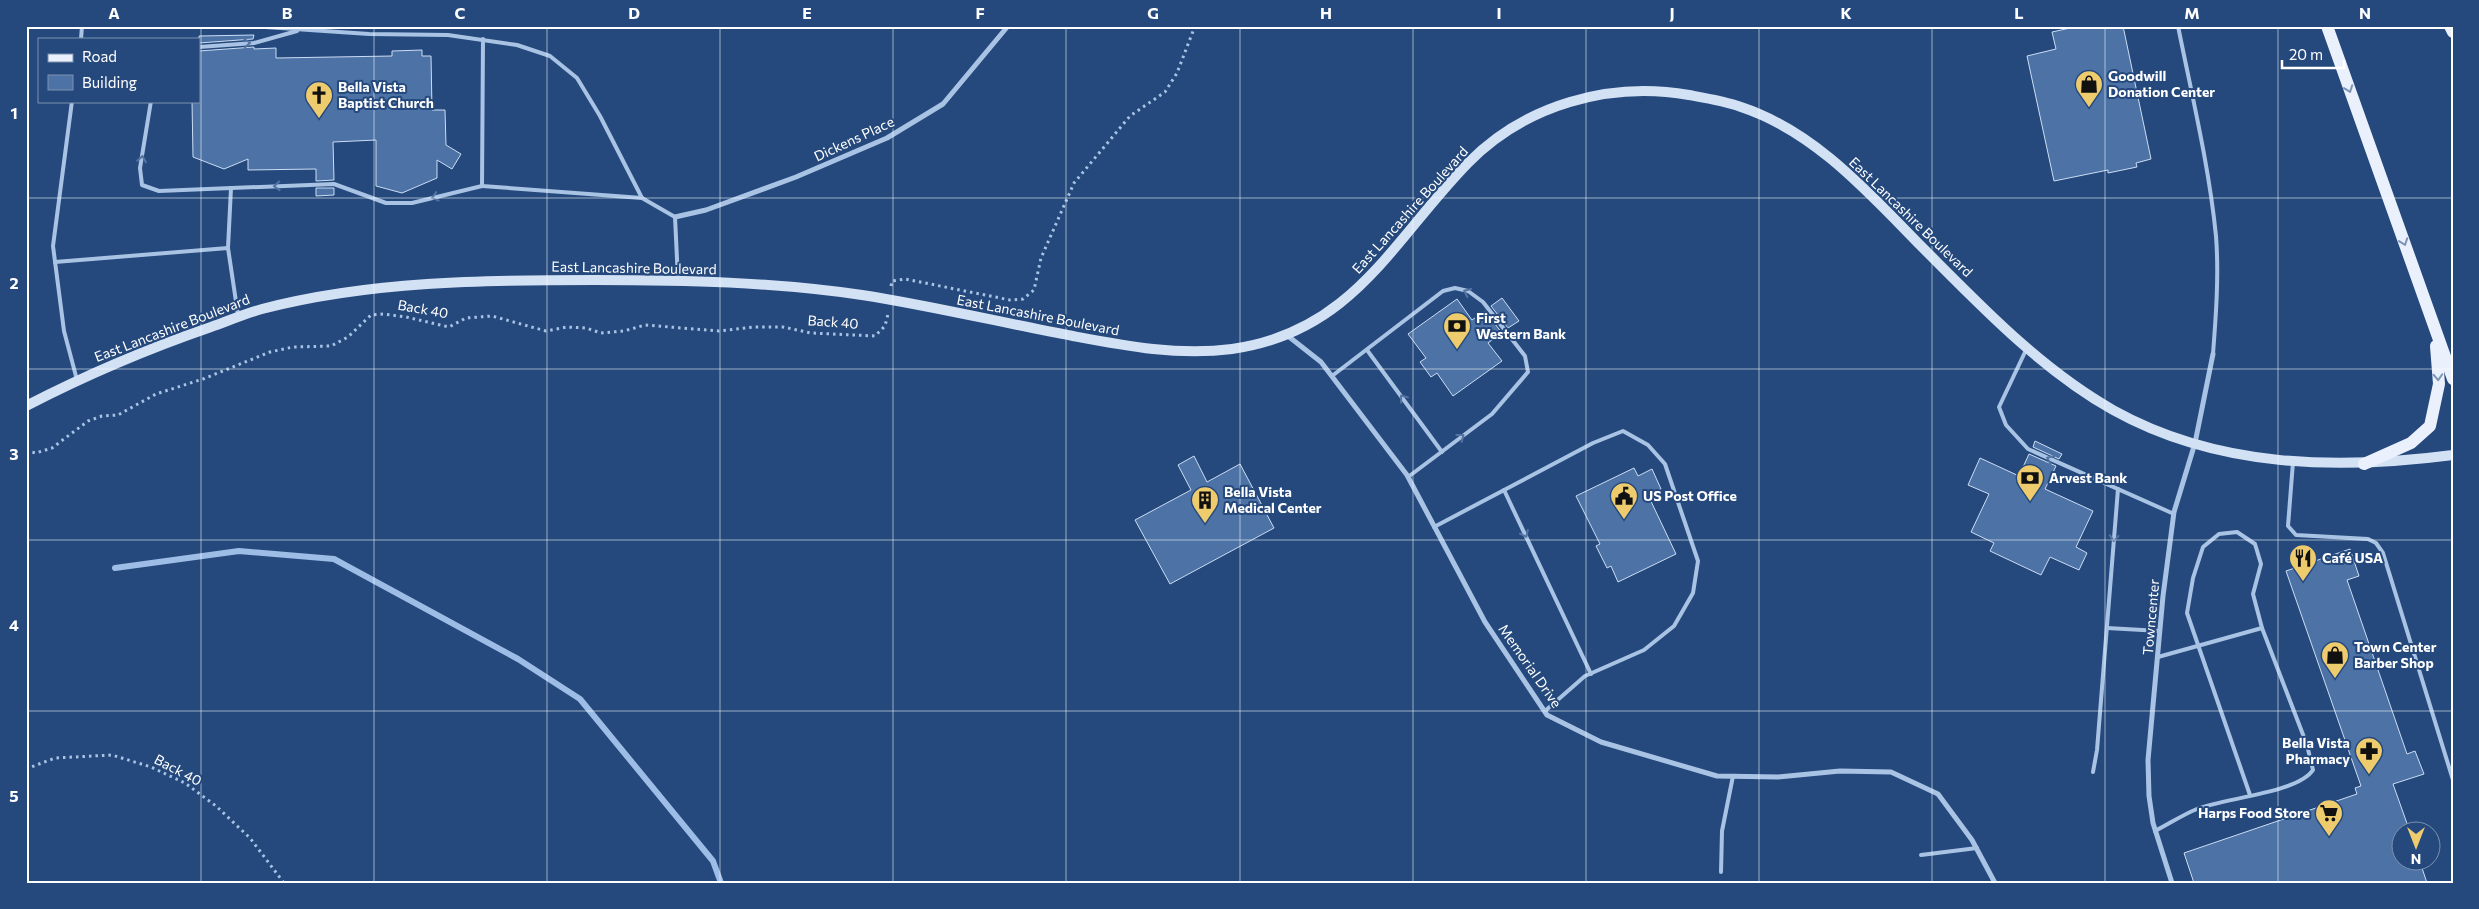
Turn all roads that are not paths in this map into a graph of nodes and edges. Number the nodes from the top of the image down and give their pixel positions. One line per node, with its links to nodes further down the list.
1 (252, 26): 6 (lane)
2 (1008, 26): 15 (street, Dickens Place)
3 (2178, 26): 24 (lane)
4 (2326, 26): 20 (main road, one-way to 20)
5 (2450, 26): 7 (main road)
6 (301, 30): 8 (lane); 9 (lane, one-way to 6)
7 (2453, 32)
8 (483, 39): 12 (lane); 14 (lane)
9 (200, 47)
10 (72, 102): 17 (lane)
11 (151, 102): 13 (lane, one-way to 11)
12 (482, 186): 13 (lane, one-way to 13); 14 (lane)
13 (231, 188): 16 (lane)
14 (642, 198): 15 (lane)
15 (675, 217): 18 (lane)
16 (228, 248): 17 (lane); 19 (lane)
17 (54, 262): 27 (lane)
18 (678, 280): 19 (main road, East Lancashire Boulevard); 21 (main road, East Lancashire Boulevard)
19 (238, 318): 27 (main road, East Lancashire Boulevard)
20 (2435, 328): 26 (main road); 33 (main road, one-way to 33)
21 (1288, 336): 22 (main road, East Lancashire Boulevard); 25 (street, Memorial Drive)
22 (2028, 348): 29 (main road, East Lancashire Boulevard); 35 (lane, one-way to 22)
23 (1367, 350): 25 (lane); 30 (lane, one-way to 23); 30 (lane, one-way to 23)
24 (2213, 354): 29 (street, Towncenter)
25 (1332, 376): 34 (street, Memorial Drive)
26 (2453, 379)
27 (77, 380): 28 (main road, East Lancashire Boulevard)
28 (26, 406)
29 (2195, 443): 32 (main road, East Lancashire Boulevard); 37 (street, Towncenter)
30 (1442, 452): 34 (lane)
31 (2453, 455): 33 (main road, East Lancashire Boulevard)
32 (2293, 462): 33 (main road, East Lancashire Boulevard); 48 (lane)
33 (2364, 464)
34 (1408, 477): 38 (street, Memorial Drive)
35 (2118, 489): 37 (lane); 39 (lane, one-way to 39)
36 (1504, 490): 38 (lane); 44 (lane, one-way to 44); 44 (lane)
37 (2174, 514): 41 (street, Towncenter)
38 (1434, 527): 45 (street, Memorial Drive)
39 (2107, 628): 41 (lane); 46 (lane)
40 (2262, 628): 42 (lane); 42 (lane); 49 (lane)
41 (2160, 631): 43 (street, Towncenter)
42 (2196, 645): 43 (lane); 49 (lane)
43 (2158, 657): 50 (street, Towncenter)
44 (1591, 674): 45 (lane)
45 (1545, 711): 47 (street, Memorial Drive)
46 (2093, 772)
47 (1733, 776): 51 (street, Memorial Drive); 53 (lane)
48 (2453, 780)
49 (2250, 795): 50 (lane)
50 (2155, 831): 55 (street, Towncenter)
51 (1976, 848): 52 (lane); 54 (street, Memorial Drive)
52 (1921, 855)
53 (1721, 872)
54 (1995, 883)
55 (2172, 883)

